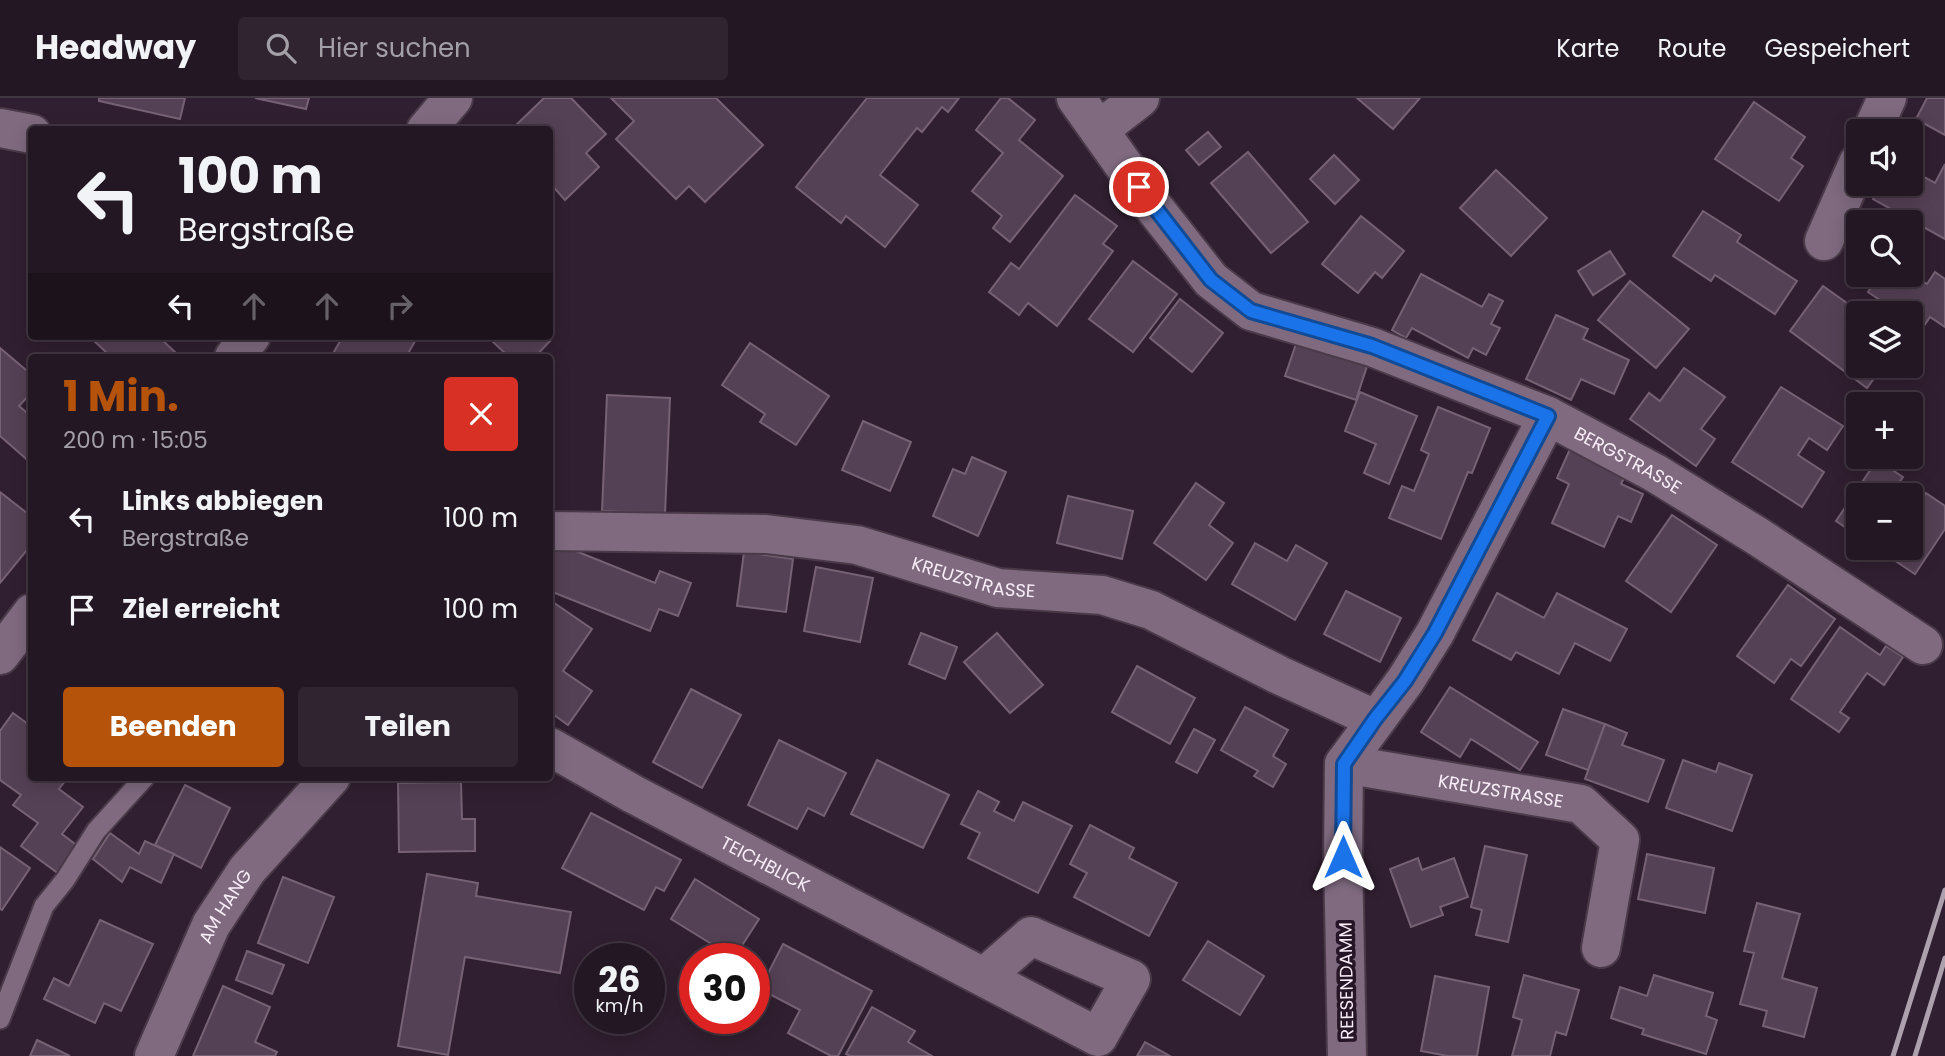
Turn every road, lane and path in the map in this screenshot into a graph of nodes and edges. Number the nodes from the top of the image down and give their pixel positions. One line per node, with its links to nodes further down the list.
1 (453, 98): 6 (street)
2 (1076, 98): 8 (street, BERGSTRASSE)
3 (1140, 98): 8 (street)
4 (1887, 98): 5 (street)
5 (1877, 119)
6 (429, 126)
7 (0, 128): 9 (street)
8 (1100, 131): 14 (street, BERGSTRASSE)
9 (28, 133)
10 (1846, 191): 11 (street)
11 (1824, 241)
12 (248, 340): 13 (street)
13 (236, 354)
14 (1548, 416): 17 (street, BERGSTRASSE); 19 (street)
15 (553, 531): 19 (street, KREUZSTRASSE)
16 (28, 618): 18 (street)
17 (1923, 645)
18 (0, 655)
19 (1375, 719): 21 (street)
20 (553, 749): 25 (street, TEICHBLICK)
21 (1344, 764): 24 (street, KREUZSTRASSE); 28 (street, REESENDAMM)
22 (141, 781): 26 (lane)
23 (327, 781): 27 (street, AM HANG)
24 (1601, 948)
25 (984, 977)
26 (0, 1019)
27 (154, 1056)
28 (1347, 1056)

